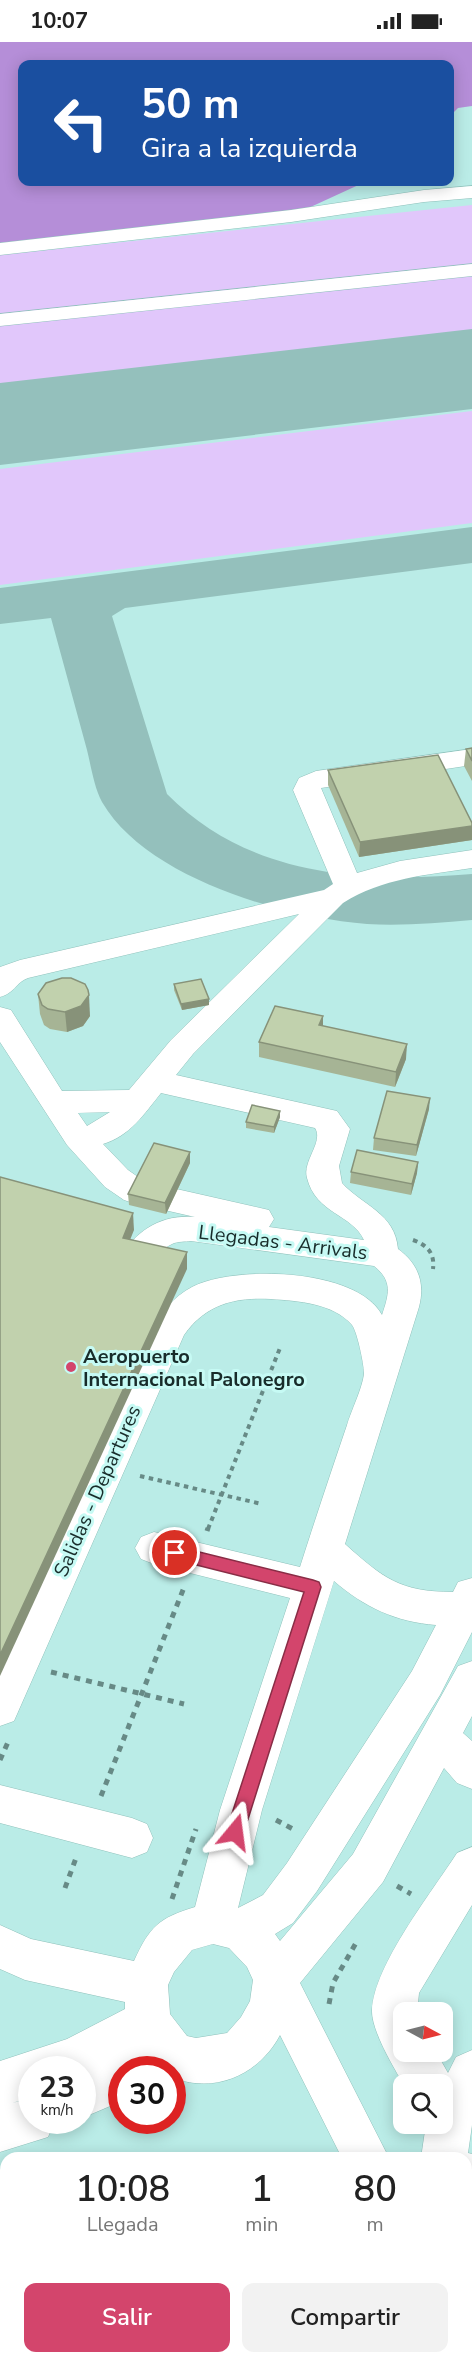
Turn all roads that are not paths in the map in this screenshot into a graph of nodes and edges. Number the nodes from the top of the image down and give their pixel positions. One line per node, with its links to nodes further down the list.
1 (472, 192): 2 (street)
2 (0, 249)
3 (472, 270): 4 (street)
4 (0, 320)
5 (472, 757): 7 (street)
6 (472, 860): 7 (street)
7 (341, 891): 8 (street); 10 (street)
8 (0, 987)
9 (0, 1017): 11 (street)
10 (147, 1091): 11 (street); 12 (street); 14 (street)
11 (54, 1102): 12 (street)
12 (81, 1139): 13 (street)
13 (136, 1192)
14 (382, 1255): 15 (street, Llegadas - Arrivals); 16 (street, Llegadas - Arrivals)
15 (137, 1258)
16 (381, 1372): 18 (street, Llegadas - Arrivals); 21 (street, Salidas - Departures)
17 (154, 1548): 19 (street)
18 (326, 1550): 19 (street, Llegadas - Arrivals); 20 (street)
19 (313, 1587): 27 (street, Llegadas - Arrivals)
20 (468, 1602): 27 (street)
21 (0, 1708)
22 (460, 1708): 23 (street); 29 (street)
23 (472, 1770)
24 (0, 1804): 25 (street)
25 (132, 1838)
26 (472, 1867): 30 (street)
27 (227, 1927): 29 (street); 31 (street)
28 (0, 1947): 31 (street)
29 (275, 1980): 31 (street); 39 (street)
30 (396, 2002)
31 (151, 2033): 32 (street)
32 (85, 2056)
33 (472, 2073): 36 (street)
34 (18, 2078): 35 (street)
35 (0, 2084)
36 (453, 2100)
37 (18, 2124): 38 (street)
38 (0, 2129)
39 (363, 2152)

